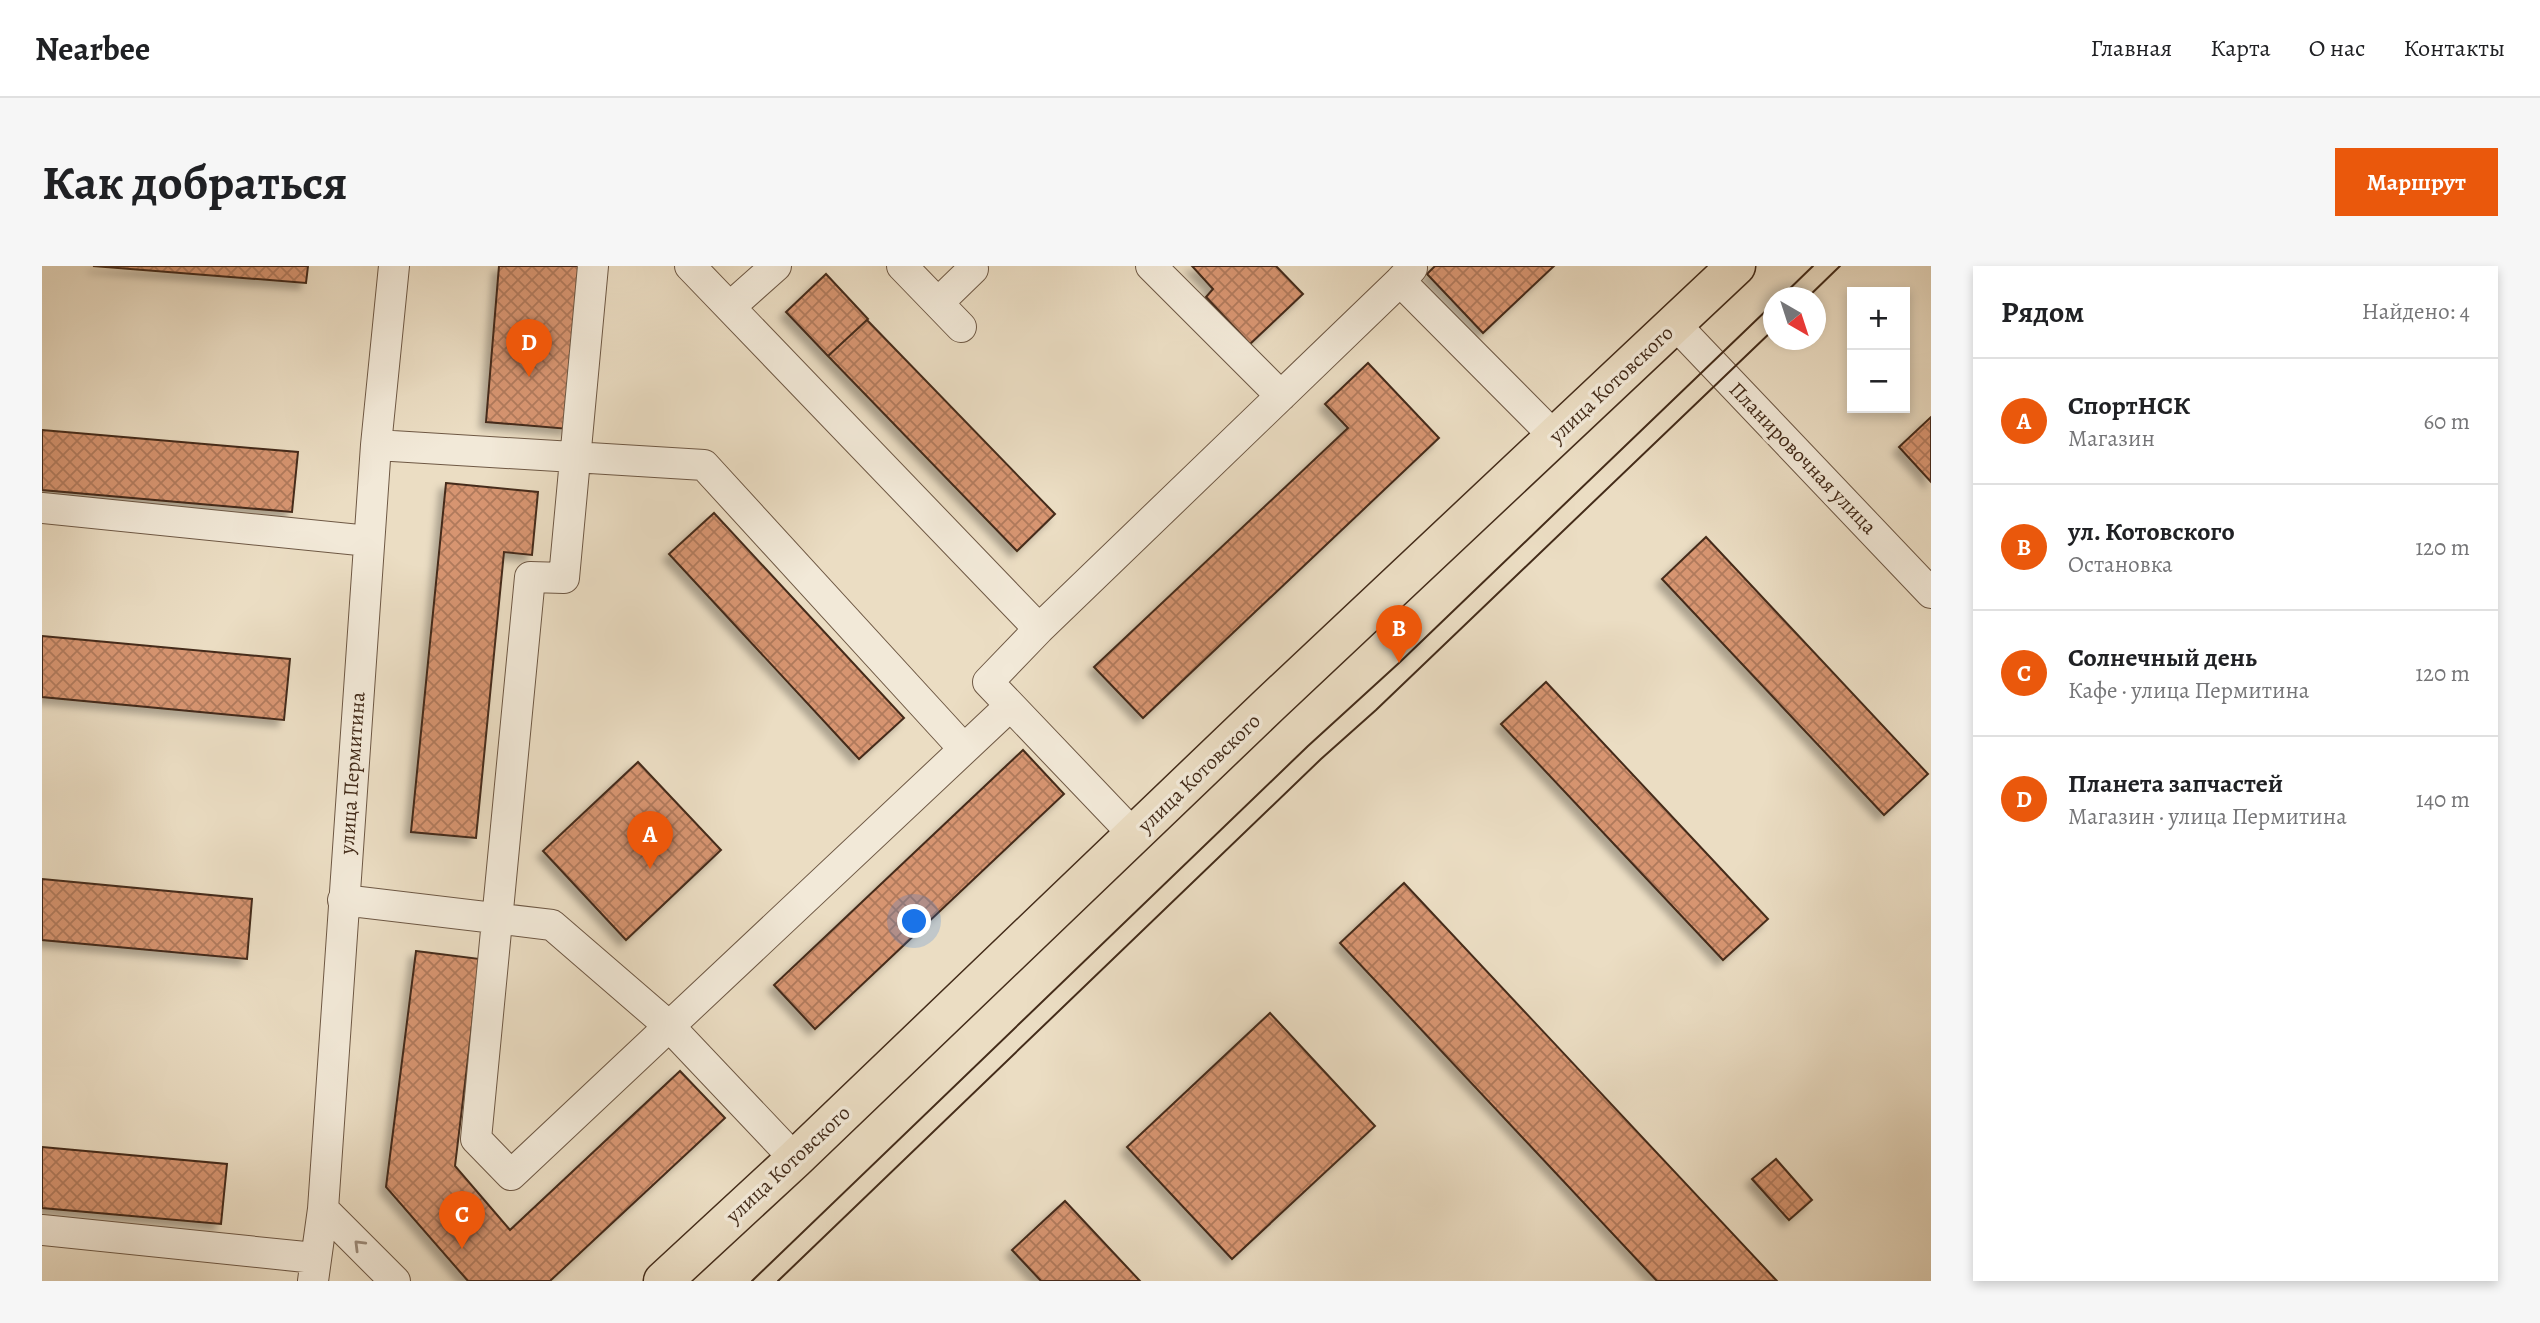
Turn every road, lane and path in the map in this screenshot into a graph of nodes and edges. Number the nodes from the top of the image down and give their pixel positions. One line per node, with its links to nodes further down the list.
1 (394, 266): 16 (street, улица Пермитина)
2 (593, 266): 17 (street)
3 (690, 266): 11 (street)
4 (776, 266): 11 (street)
5 (902, 266): 10 (street)
6 (1150, 266): 14 (street)
7 (1736, 266): 12 (main road, улица Котовского)
8 (973, 269): 10 (street)
9 (1406, 273): 14 (street); 15 (street)
10 (938, 303): 13 (street)
11 (730, 307): 21 (street)
12 (1675, 324): 15 (main road, улица Котовского); 20 (street, Планировочная улица)
13 (961, 327)
14 (1281, 396): 21 (street)
15 (1555, 437): 24 (main road, улица Котовского)
16 (376, 445): 17 (street); 19 (street, улица Пермитина)
17 (575, 458): 23 (street); 26 (street)
18 (42, 508): 19 (street)
19 (369, 541): 25 (street, улица Пермитина)
20 (1931, 593)
21 (1040, 629): 22 (street)
22 (1010, 706): 23 (street); 24 (street)
23 (964, 750): 27 (street)
24 (1135, 836): 28 (main road, улица Котовского)
25 (343, 900): 26 (street); 29 (street, улица Пермитина)
26 (497, 920): 27 (street); 27 (street)
27 (669, 1026): 28 (street)
28 (795, 1159): 33 (main road, улица Котовского)
29 (323, 1209): 31 (street, улица Пермитина); 32 (street, one-way to 29)
30 (42, 1230): 31 (street)
31 (314, 1269)
32 (395, 1281)
33 (663, 1281)

